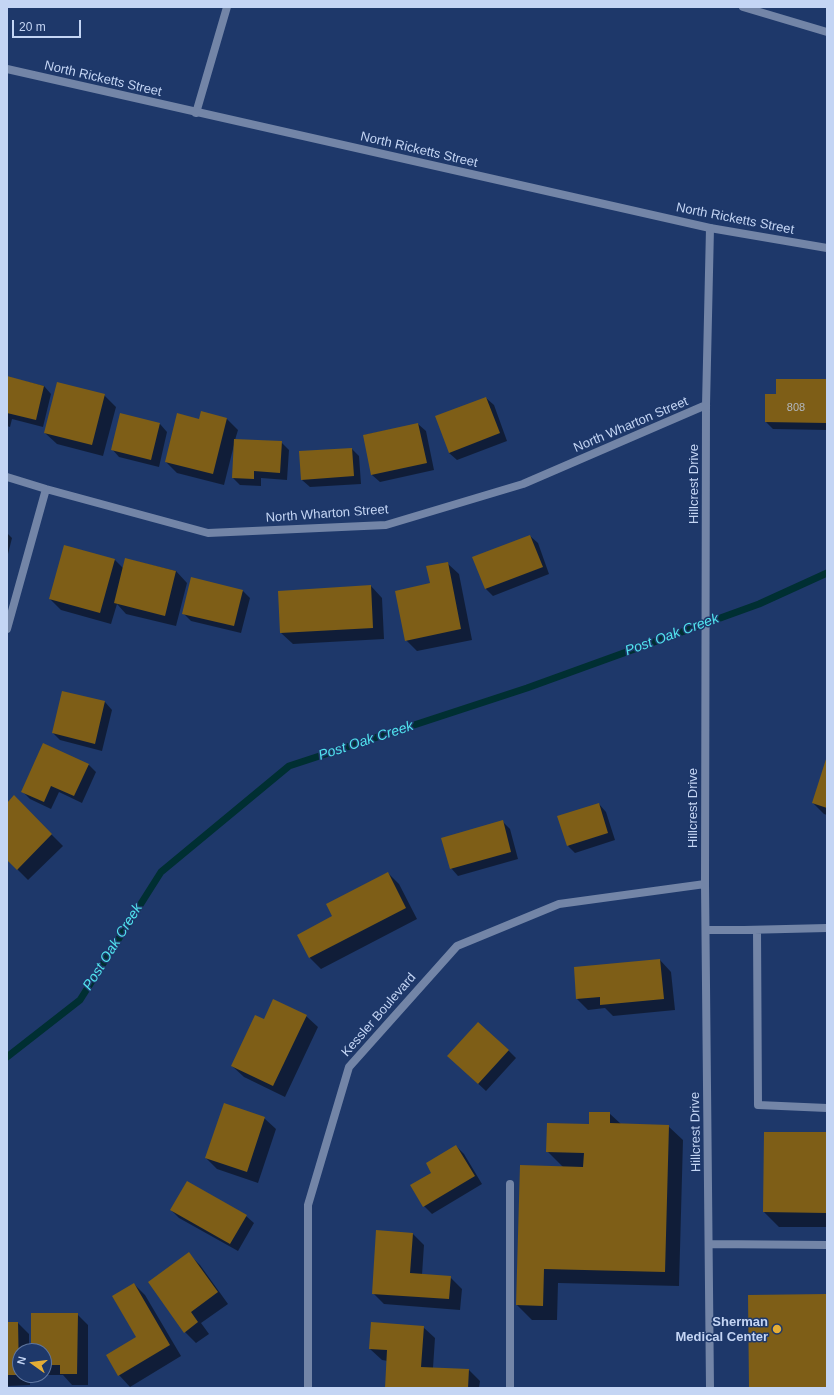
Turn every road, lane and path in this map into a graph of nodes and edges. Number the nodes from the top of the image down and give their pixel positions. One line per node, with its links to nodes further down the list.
1 (227, 7): 6 (street)
2 (743, 7): 3 (street)
3 (772, 11): 4 (street)
4 (827, 32)
5 (7, 69): 6 (street, North Ricketts Street)
6 (196, 113): 7 (street, North Ricketts Street)
7 (710, 228): 8 (street, North Ricketts Street); 9 (street, Hillcrest Drive)
8 (827, 248)
9 (706, 406): 11 (street, North Wharton Street); 13 (street, Hillcrest Drive)
10 (7, 477): 11 (street, North Wharton Street)
11 (46, 489): 12 (street)
12 (7, 629)
13 (705, 884): 15 (street, Hillcrest Drive); 21 (street, Kessler Boulevard)
14 (827, 928): 16 (street)
15 (706, 930): 16 (street); 19 (street, Hillcrest Drive)
16 (757, 930): 17 (street)
17 (827, 1108)
18 (510, 1184): 22 (street)
19 (709, 1244): 20 (street); 23 (street, Hillcrest Drive)
20 (827, 1245)
21 (308, 1388)
22 (510, 1388)
23 (710, 1388)

